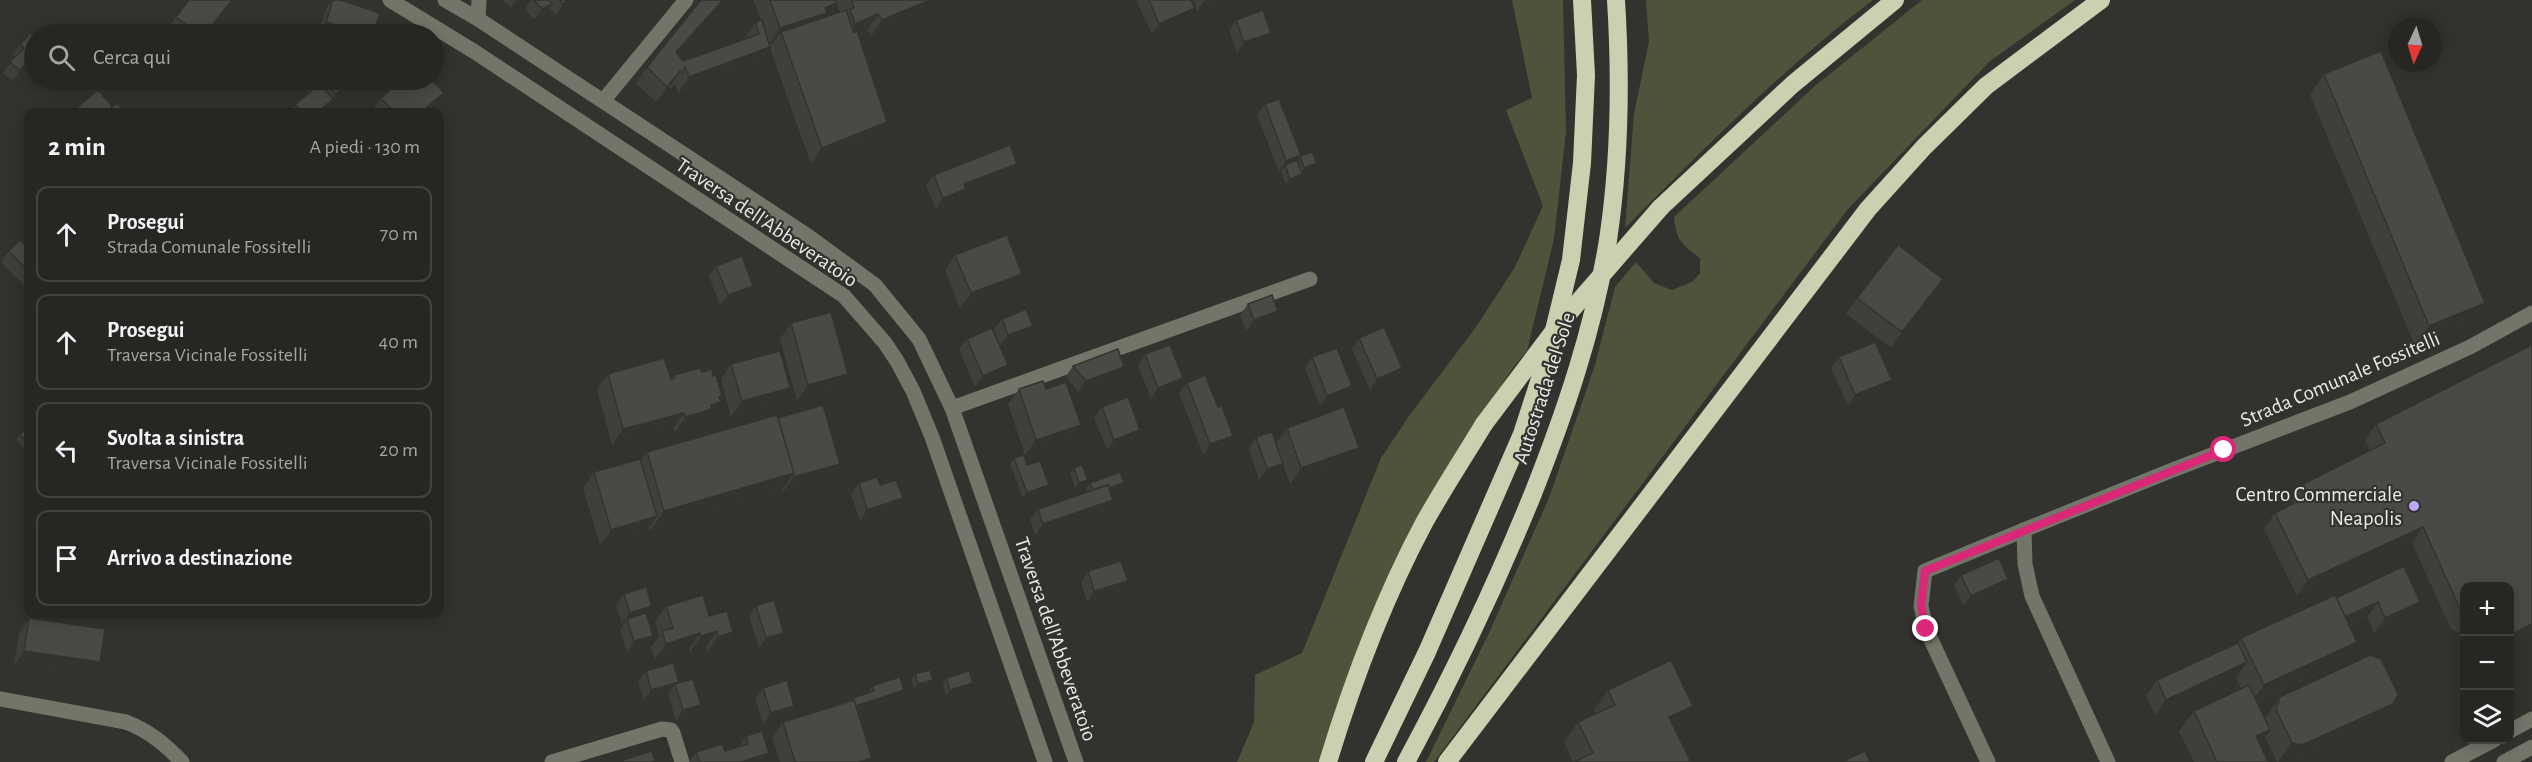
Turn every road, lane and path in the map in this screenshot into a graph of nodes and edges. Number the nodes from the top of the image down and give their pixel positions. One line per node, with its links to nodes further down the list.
1 (390, 0): 10 (street, Traversa dell'Abbeveratoio)
2 (445, 0): 9 (street, Traversa dell'Abbeveratoio)
3 (479, 0): 9 (street)
4 (686, 0): 12 (street)
5 (1582, 0): 28 (highway, Autostrada del Sole)
6 (1616, 0): 29 (highway, Autostrada del Sole)
7 (1895, 0): 27 (highway, bridge)
8 (2101, 0): 30 (highway)
9 (478, 19): 12 (street, Traversa dell'Abbeveratoio)
10 (430, 24)
11 (444, 33): 25 (street, Traversa dell'Abbeveratoio)
12 (603, 101): 15 (street, Traversa dell'Abbeveratoio)
13 (1310, 279): 15 (street)
14 (2532, 313): 16 (street, Strada Comunale Fossitelli)
15 (952, 408): 26 (street, Traversa dell'Abbeveratoio)
16 (2024, 530): 31 (street, Strada Comunale Fossitelli); 32 (street)
17 (0, 699): 22 (street)
18 (2532, 719): 19 (street)
19 (2514, 729)
20 (2486, 744): 33 (street)
21 (2532, 747): 34 (street)
22 (182, 762)
23 (552, 762): 24 (street)
24 (682, 762)
25 (1045, 762)
26 (1077, 762)
27 (1328, 762)
28 (1374, 762)
29 (1406, 762)
30 (1447, 762)
31 (1988, 762)
32 (2108, 762)
33 (2452, 762)
34 (2504, 762)

